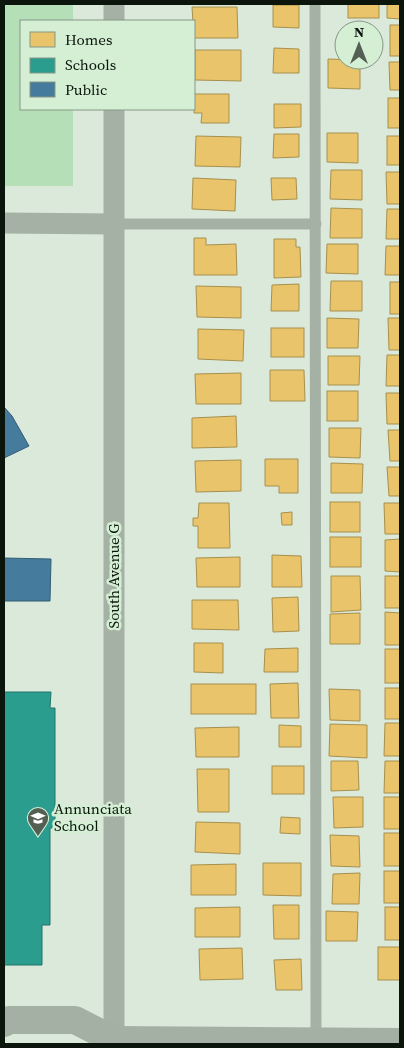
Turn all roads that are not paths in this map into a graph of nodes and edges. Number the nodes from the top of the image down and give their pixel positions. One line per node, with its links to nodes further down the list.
1 (114, 4): 3 (street)
2 (315, 4): 7 (lane)
3 (114, 20)
4 (114, 110): 6 (street, South Avenue G)
5 (4, 224): 6 (street)
6 (114, 224): 7 (lane); 11 (street, South Avenue G)
7 (316, 224): 9 (lane)
8 (4, 1023): 11 (street)
9 (316, 1042): 10 (street); 11 (street)
10 (400, 1042)
11 (111, 1043)

